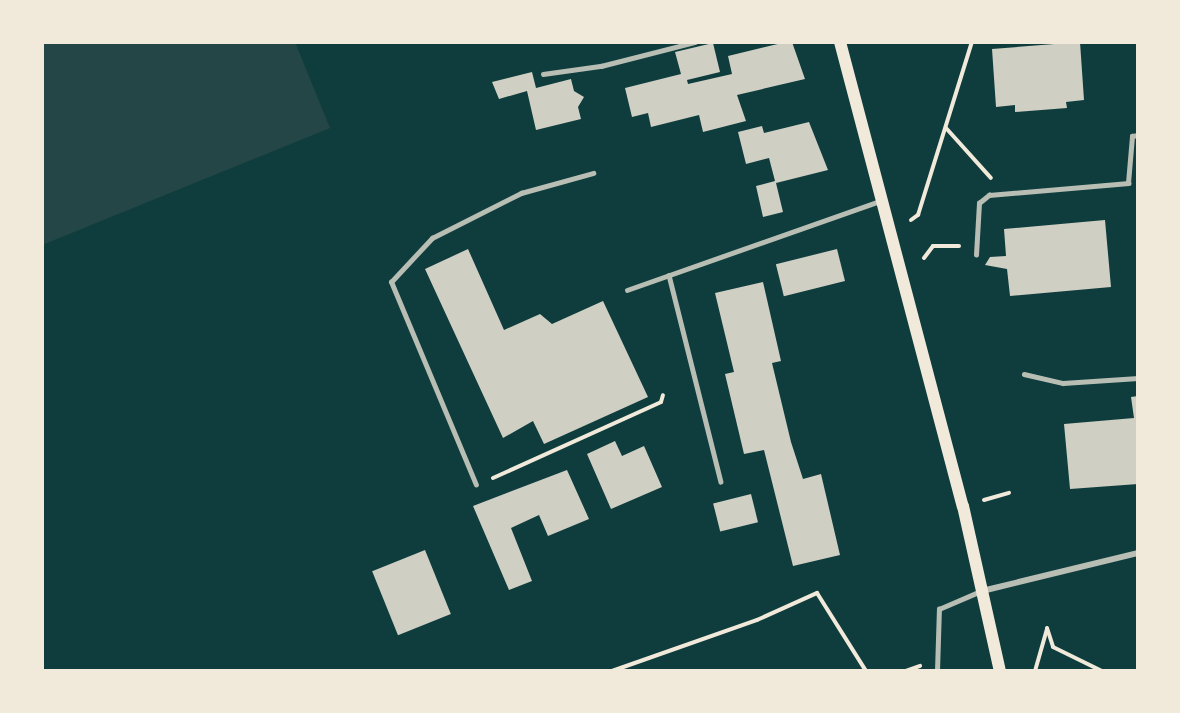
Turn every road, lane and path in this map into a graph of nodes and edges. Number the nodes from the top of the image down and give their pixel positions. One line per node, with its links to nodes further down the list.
1 (695, 42): 4 (lane)
2 (840, 42): 9 (main road)
3 (972, 42): 5 (path)
4 (543, 74)
5 (945, 127): 8 (path); 10 (path)
6 (1138, 135): 8 (lane)
7 (593, 173): 19 (lane)
8 (989, 195): 11 (lane)
9 (880, 201): 13 (lane); 21 (main road)
10 (911, 220)
11 (976, 255): 12 (path)
12 (924, 258)
13 (669, 275): 14 (lane); 18 (lane)
14 (627, 290)
15 (1024, 374): 16 (lane)
16 (1138, 378)
17 (663, 395): 19 (path)
18 (721, 482)
19 (476, 485)
20 (1138, 553): 21 (street)
21 (982, 591): 24 (lane); 25 (main road)
22 (612, 671): 23 (path)
23 (866, 671)
24 (937, 671)
25 (1000, 671)
26 (1035, 671): 27 (path)
27 (1102, 671)

